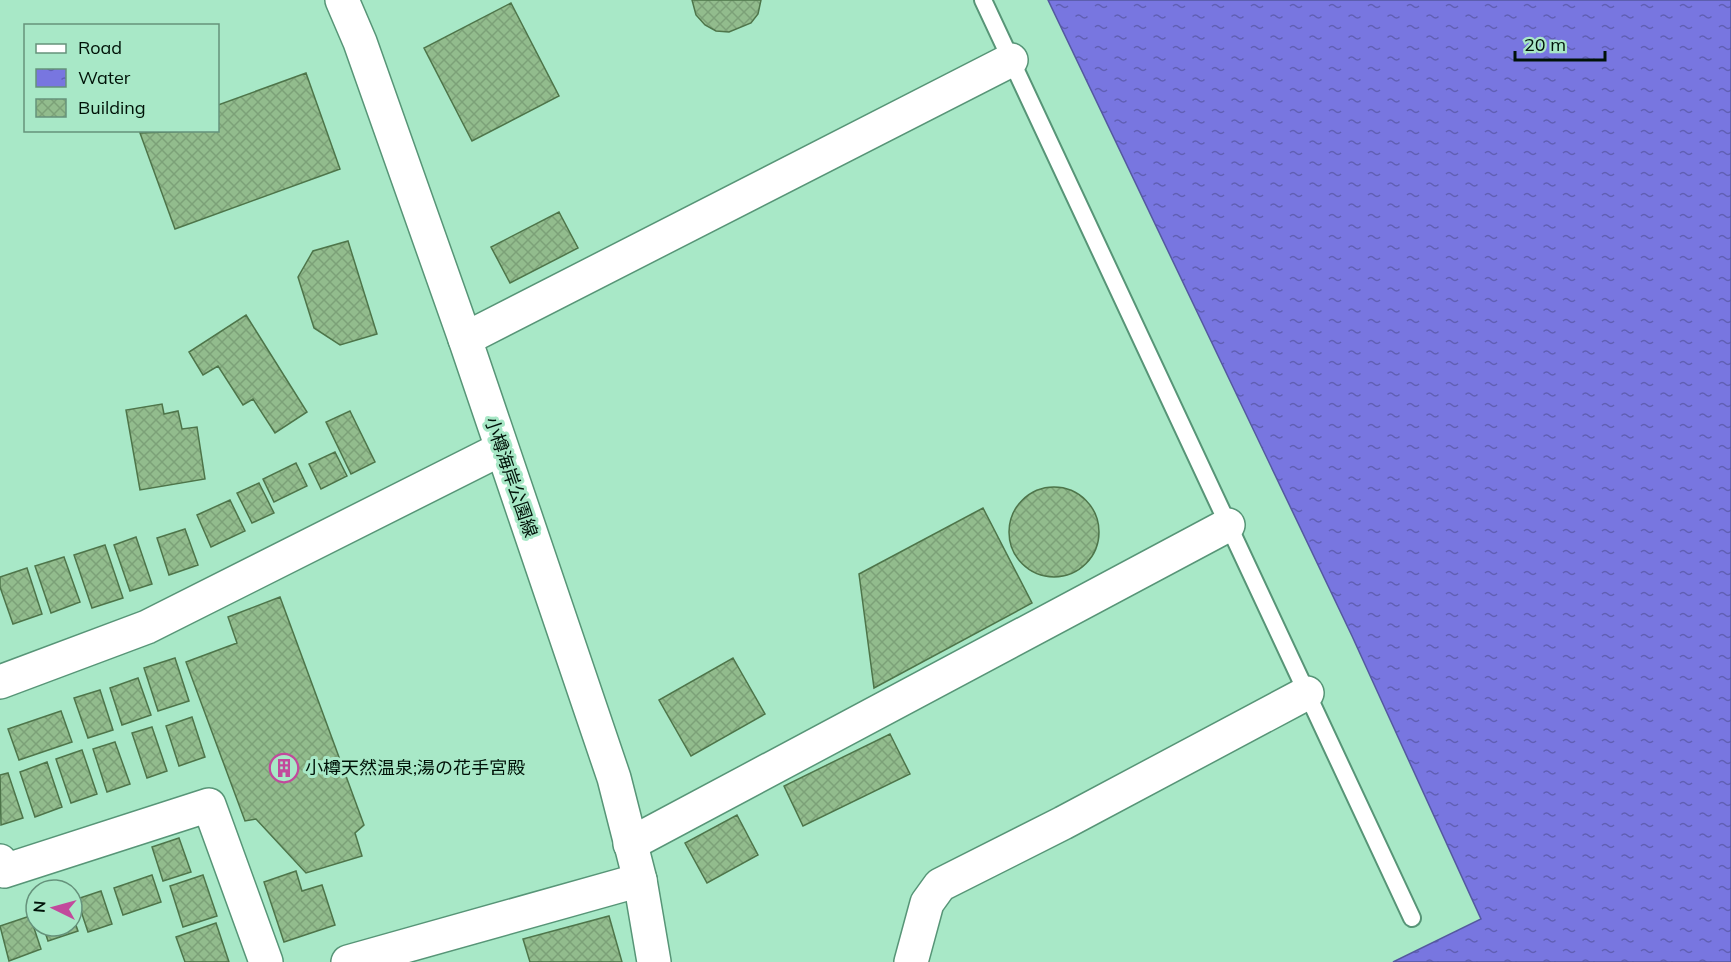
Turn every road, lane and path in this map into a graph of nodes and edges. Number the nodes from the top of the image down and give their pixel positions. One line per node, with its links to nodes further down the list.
1 (342, 0): 4 (street, 小樽海岸公園線)
2 (983, 0): 3 (lane)
3 (1011, 60): 4 (street); 6 (lane)
4 (465, 339): 5 (street, 小樽海岸公園線)
5 (501, 449): 7 (street); 9 (street, 小樽海岸公園線)
6 (1228, 525): 8 (lane); 9 (street)
7 (0, 682)
8 (1307, 693): 12 (lane); 16 (street)
9 (630, 844): 11 (street, 小樽海岸公園線)
10 (0, 861): 13 (street)
11 (640, 880): 14 (street); 15 (street, 小樽海岸公園線)
12 (1412, 918)
13 (266, 962)
14 (348, 962)
15 (654, 962)
16 (911, 962)

